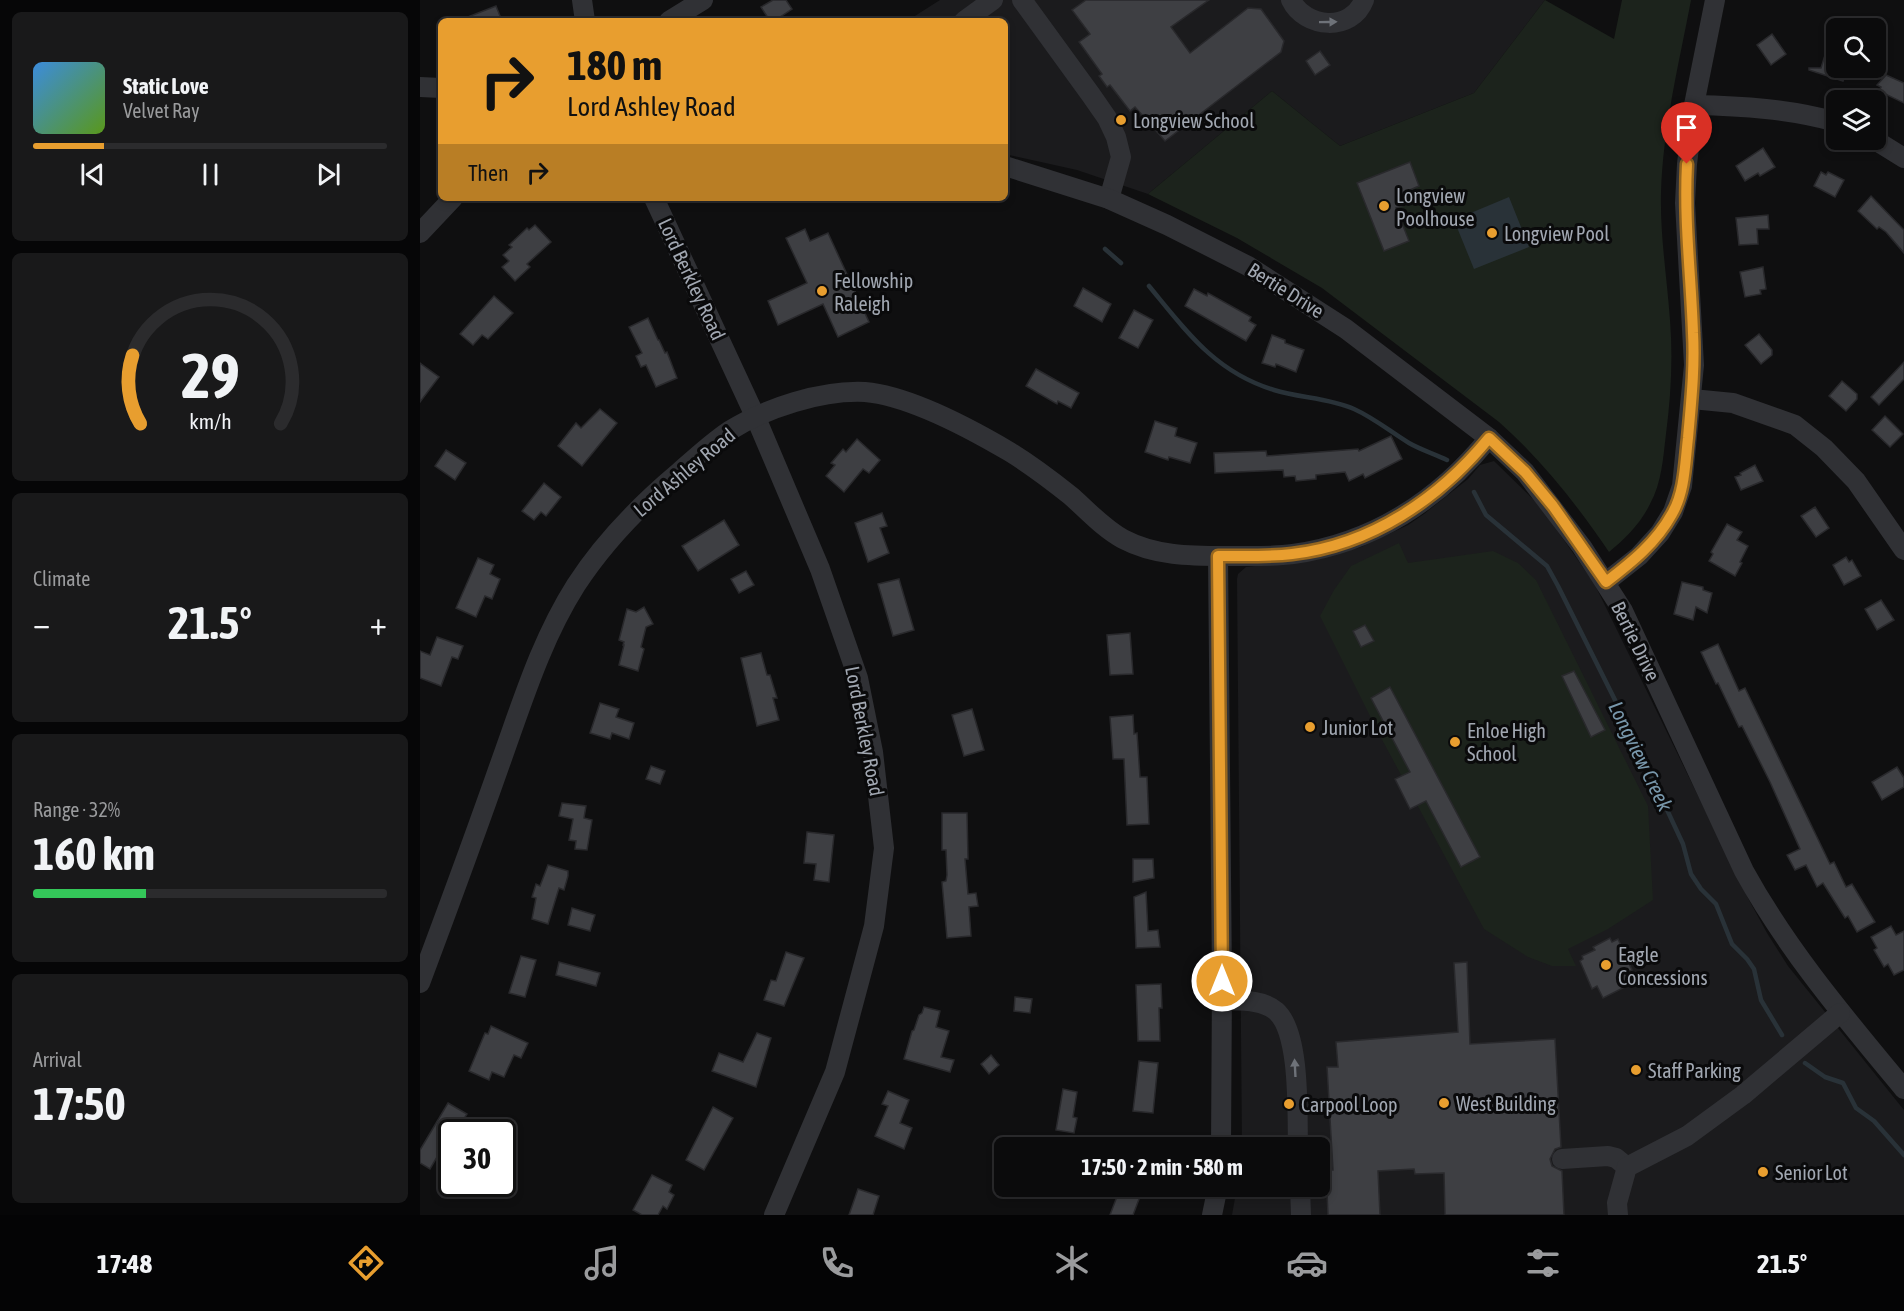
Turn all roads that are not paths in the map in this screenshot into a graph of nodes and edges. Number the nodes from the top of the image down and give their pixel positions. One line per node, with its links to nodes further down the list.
1 (582, 0): 8 (street)
2 (703, 0): 9 (street)
3 (993, 0): 10 (street)
4 (1022, 0): 18 (street)
5 (1291, 0): 6 (street, one-way to 6)
6 (1364, 0)
7 (1715, 0): 13 (street)
8 (585, 18)
9 (674, 18)
10 (968, 18)
11 (420, 87): 12 (street)
12 (438, 88)
13 (1694, 105): 14 (street); 22 (street)
14 (1826, 119)
15 (1886, 147): 16 (street)
16 (1904, 158)
17 (1008, 167): 18 (street, Bertie Drive)
18 (1109, 199): 24 (street, Bertie Drive)
19 (450, 201): 21 (street)
20 (655, 201): 23 (street, Lord Berkley Road)
21 (420, 232)
22 (1692, 399): 25 (street); 27 (street)
23 (756, 417): 26 (street, Lord Ashley Road); 28 (street, Lord Ashley Road); 38 (street, Lord Berkley Road)
24 (1489, 438): 26 (street, Lord Ashley Road); 27 (street, Bertie Drive)
25 (1904, 550)
26 (1218, 556): 29 (street)
27 (1606, 582): 30 (street, Bertie Drive)
28 (420, 983)
29 (1222, 1000): 32 (street); 33 (street, one-way to 29)
30 (1840, 1013): 31 (street, Bertie Drive); 35 (street)
31 (1904, 1089)
32 (1221, 1137)
33 (1298, 1137)
34 (1562, 1159): 35 (street)
35 (1627, 1167): 41 (street)
36 (1216, 1197): 39 (street)
37 (1300, 1197): 40 (street)
38 (774, 1215)
39 (1212, 1215)
40 (1301, 1215)
41 (1617, 1215)

